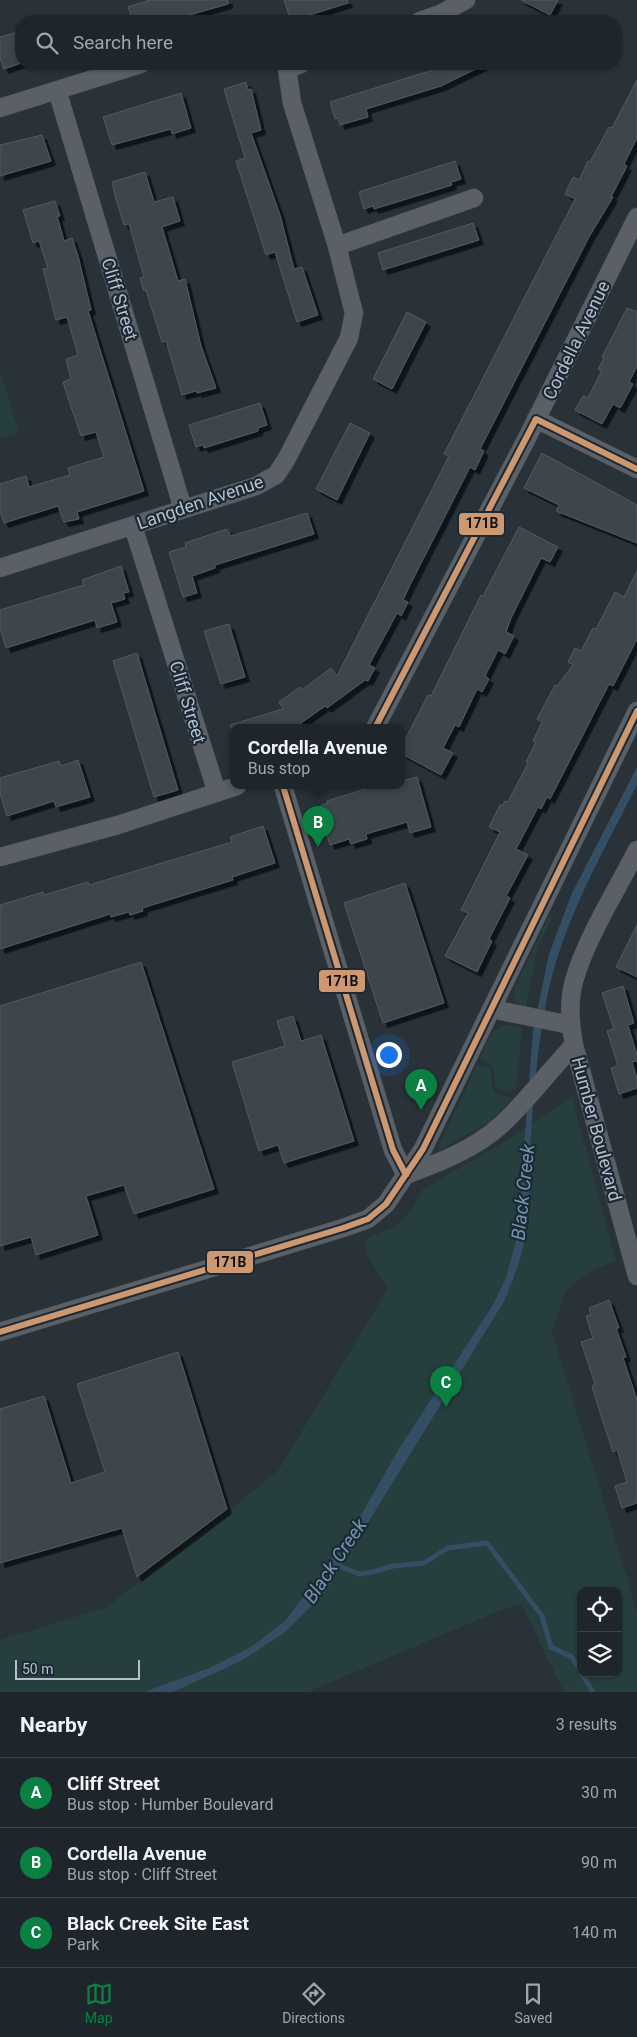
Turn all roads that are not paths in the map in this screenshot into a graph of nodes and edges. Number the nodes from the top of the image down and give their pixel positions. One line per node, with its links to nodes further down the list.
1 (466, 0): 2 (street)
2 (437, 15)
3 (122, 70): 5 (street)
4 (289, 70): 9 (street, Langden Avenue)
5 (58, 90): 6 (street); 12 (street, Cliff Street)
6 (0, 108)
7 (474, 198): 9 (street)
8 (637, 217): 10 (street, Cordella Avenue)
9 (337, 246): 12 (street, Langden Avenue)
10 (536, 419): 11 (street); 16 (street, Cordella Avenue)
11 (637, 469)
12 (184, 509): 13 (street, Langden Avenue)
13 (133, 526): 14 (street, Langden Avenue); 19 (street, Cliff Street)
14 (0, 568)
15 (637, 711): 22 (street)
16 (377, 724)
17 (230, 788): 19 (street)
18 (284, 789): 25 (street)
19 (217, 793): 21 (street)
20 (637, 850): 23 (street, Humber Boulevard)
21 (0, 857)
22 (492, 1010): 23 (street); 25 (street)
23 (562, 1023): 24 (street, Humber Boulevard)
24 (574, 1045): 25 (street); 26 (street, Humber Boulevard)
25 (406, 1175): 27 (street)
26 (635, 1269)
27 (0, 1332)

